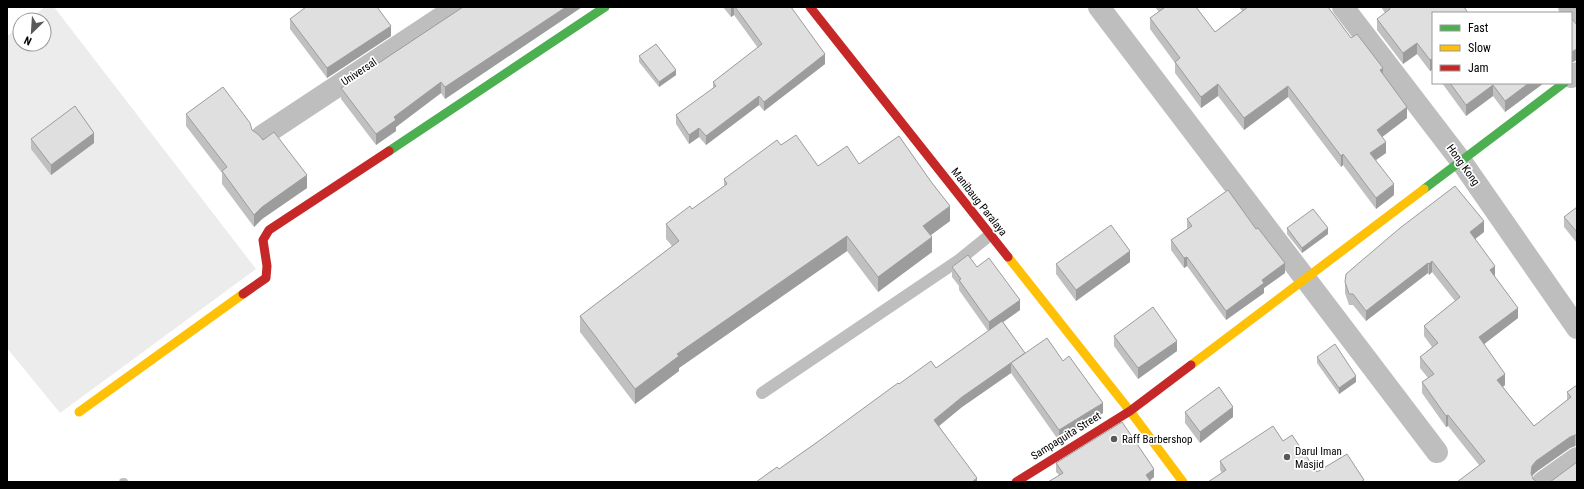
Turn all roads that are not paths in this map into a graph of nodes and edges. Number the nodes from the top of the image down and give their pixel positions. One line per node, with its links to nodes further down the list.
1 (457, 7): 9 (street, Universal)
2 (605, 7): 16 (street)
3 (810, 7): 11 (street, Manibaug Paralaya)
4 (1099, 7): 12 (street)
5 (1343, 7): 10 (street, Hong Kong)
6 (1569, 7): 7 (street)
7 (1577, 17)
8 (1563, 84): 10 (street, Sampaguita Street)
9 (262, 136)
10 (1461, 161): 12 (street, Sampaguita Street); 13 (street, Hong Kong)
11 (990, 235): 14 (lane); 15 (street, Manibaug Paralaya)
12 (1306, 278): 15 (street, Sampaguita Street); 17 (street)
13 (1577, 328)
14 (762, 393)
15 (1130, 411): 19 (street, Sampaguita Street); 20 (street, Manibaug Paralaya)
16 (79, 412)
17 (1437, 452)
18 (1577, 458): 21 (street)
19 (1016, 482)
20 (1183, 482)
21 (1543, 482)

